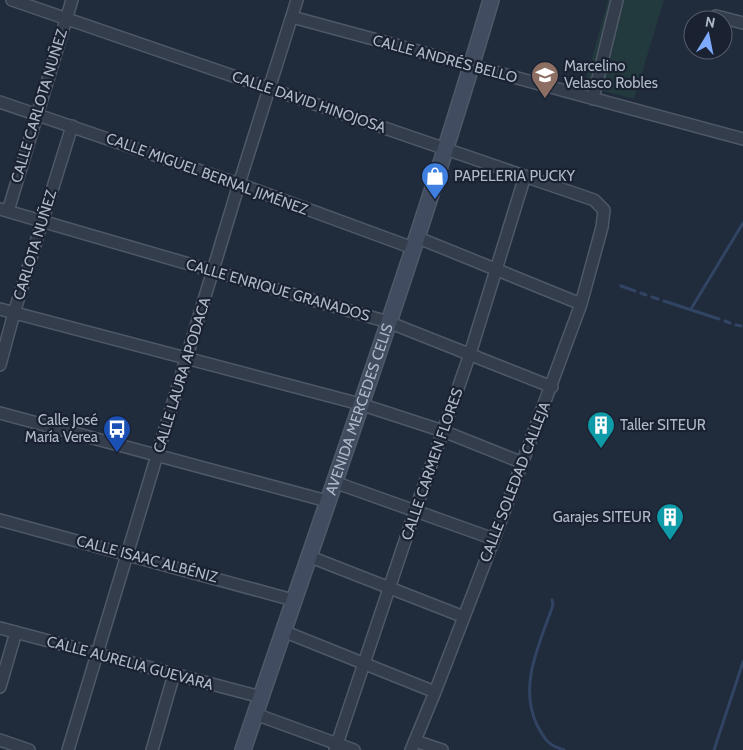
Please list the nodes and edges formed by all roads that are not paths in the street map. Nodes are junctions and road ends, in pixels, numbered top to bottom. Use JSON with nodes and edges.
{"nodes":[{"id":1,"x":12,"y":0,"type":"edge"},
{"id":2,"x":72,"y":0,"type":"edge"},
{"id":3,"x":297,"y":0,"type":"edge"},
{"id":4,"x":491,"y":0,"type":"edge"},
{"id":5,"x":617,"y":0,"type":"edge"},
{"id":6,"x":292,"y":17,"type":"junction"},
{"id":7,"x":66,"y":18,"type":"junction"},
{"id":8,"x":472,"y":66,"type":"junction"},
{"id":9,"x":269,"y":88,"type":"junction"},
{"id":10,"x":592,"y":99,"type":"junction"},
{"id":11,"x":0,"y":102,"type":"edge"},
{"id":12,"x":36,"y":114,"type":"junction"},
{"id":13,"x":72,"y":126,"type":"junction"},
{"id":14,"x":743,"y":139,"type":"edge"},
{"id":15,"x":445,"y":149,"type":"junction"},
{"id":16,"x":526,"y":176,"type":"junction"},
{"id":17,"x":239,"y":184,"type":"junction"},
{"id":18,"x":4,"y":210,"type":"edge"},
{"id":19,"x":604,"y":210,"type":"joint"},
{"id":20,"x":41,"y":222,"type":"junction"},
{"id":21,"x":414,"y":242,"type":"junction"},
{"id":22,"x":496,"y":270,"type":"junction"},
{"id":23,"x":213,"y":271,"type":"junction"},
{"id":24,"x":581,"y":304,"type":"junction"},
{"id":25,"x":0,"y":309,"type":"edge"},
{"id":26,"x":14,"y":313,"type":"junction"},
{"id":27,"x":388,"y":322,"type":"junction"},
{"id":28,"x":470,"y":354,"type":"junction"},
{"id":29,"x":186,"y":357,"type":"junction"},
{"id":30,"x":0,"y":365,"type":"edge"},
{"id":31,"x":552,"y":387,"type":"junction"},
{"id":32,"x":360,"y":404,"type":"junction"},
{"id":33,"x":0,"y":413,"type":"edge"},
{"id":34,"x":443,"y":431,"type":"junction"},
{"id":35,"x":158,"y":455,"type":"junction"},
{"id":36,"x":523,"y":463,"type":"junction"},
{"id":37,"x":334,"y":482,"type":"junction"},
{"id":38,"x":327,"y":501,"type":"junction"},
{"id":39,"x":415,"y":511,"type":"junction"},
{"id":40,"x":0,"y":520,"type":"edge"},
{"id":41,"x":494,"y":539,"type":"junction"},
{"id":42,"x":128,"y":554,"type":"junction"},
{"id":43,"x":308,"y":556,"type":"junction"},
{"id":44,"x":389,"y":588,"type":"junction"},
{"id":45,"x":293,"y":600,"type":"junction"},
{"id":46,"x":464,"y":617,"type":"junction"},
{"id":47,"x":0,"y":628,"type":"edge"},
{"id":48,"x":283,"y":631,"type":"junction"},
{"id":49,"x":16,"y":632,"type":"junction"},
{"id":50,"x":96,"y":654,"type":"junction"},
{"id":51,"x":364,"y":663,"type":"junction"},
{"id":52,"x":174,"y":674,"type":"junction"},
{"id":53,"x":0,"y":687,"type":"edge"},
{"id":54,"x":435,"y":692,"type":"junction"},
{"id":55,"x":261,"y":697,"type":"junction"},
{"id":56,"x":255,"y":714,"type":"junction"},
{"id":57,"x":0,"y":740,"type":"edge"},
{"id":58,"x":413,"y":745,"type":"edge"},
{"id":59,"x":336,"y":747,"type":"edge"},
{"id":60,"x":29,"y":750,"type":"edge"},
{"id":61,"x":68,"y":750,"type":"edge"},
{"id":62,"x":152,"y":750,"type":"edge"},
{"id":63,"x":243,"y":750,"type":"edge"},
{"id":64,"x":354,"y":750,"type":"edge"},
{"id":65,"x":442,"y":750,"type":"edge"}],
"edges":[{"from":1,"to":7,"type":"street","name":"CALLE DAVID HINOJOSA"},
{"from":2,"to":7,"type":"street","name":"CALLE CARLOTA NUÑEZ"},
{"from":3,"to":6,"type":"street","name":"CALLE LAURA APODACA"},
{"from":4,"to":8,"type":"main road","name":"AVENIDA MERCEDES CELIS"},
{"from":5,"to":10,"type":"street"},
{"from":6,"to":8,"type":"street","name":"CALLE ANDRÉS BELLO"},
{"from":6,"to":9,"type":"street","name":"CALLE LAURA APODACA"},
{"from":7,"to":9,"type":"street","name":"CALLE DAVID HINOJOSA"},
{"from":7,"to":12,"type":"street","name":"CALLE CARLOTA NUÑEZ"},
{"from":8,"to":10,"type":"street","name":"CALLE ANDRÉS BELLO"},
{"from":8,"to":15,"type":"main road","name":"AVENIDA MERCEDES CELIS"},
{"from":9,"to":15,"type":"street","name":"CALLE DAVID HINOJOSA"},
{"from":9,"to":17,"type":"street","name":"CALLE LAURA APODACA"},
{"from":10,"to":14,"type":"street","name":"CALLE ANDRÉS BELLO"},
{"from":11,"to":12,"type":"street","name":"CALLE MIGUEL BERNAL JIMÉNEZ"},
{"from":12,"to":13,"type":"street","name":"CALLE MIGUEL BERNAL JIMÉNEZ"},
{"from":12,"to":18,"type":"street","name":"CALLE CARLOTA NUÑEZ"},
{"from":13,"to":17,"type":"street","name":"CALLE MIGUEL BERNAL JIMÉNEZ"},
{"from":13,"to":20,"type":"street","name":"CARLOTA NUÑEZ"},
{"from":15,"to":16,"type":"street","name":"CALLE DAVID HINOJOSA"},
{"from":15,"to":21,"type":"main road","name":"AVENIDA MERCEDES CELIS"},
{"from":16,"to":19,"type":"street","name":"CALLE DAVID HINOJOSA"},
{"from":16,"to":22,"type":"street","name":"CALLE CARMEN FLORES"},
{"from":17,"to":21,"type":"street","name":"CALLE MIGUEL BERNAL JIMÉNEZ"},
{"from":17,"to":23,"type":"street","name":"CALLE LAURA APODACA"},
{"from":18,"to":20,"type":"street","name":"CALLE ENRIQUE GRANADOS"},
{"from":19,"to":24,"type":"street","name":"CALLE SOLEDAD CALLEJA"},
{"from":20,"to":23,"type":"street","name":"CALLE ENRIQUE GRANADOS"},
{"from":20,"to":26,"type":"street","name":"CARLOTA NUÑEZ"},
{"from":21,"to":22,"type":"street","name":"CALLE MIGUEL BERNAL JIMÉNEZ"},
{"from":21,"to":27,"type":"main road","name":"AVENIDA MERCEDES CELIS"},
{"from":22,"to":24,"type":"street","name":"CALLE MIGUEL BERNAL JIMÉNEZ"},
{"from":22,"to":28,"type":"street","name":"CALLE CARMEN FLORES"},
{"from":23,"to":27,"type":"street","name":"CALLE ENRIQUE GRANADOS"},
{"from":23,"to":29,"type":"street","name":"CALLE LAURA APODACA"},
{"from":24,"to":31,"type":"street","name":"CALLE SOLEDAD CALLEJA"},
{"from":25,"to":26,"type":"street"},
{"from":26,"to":29,"type":"street"},
{"from":26,"to":30,"type":"street","name":"CARLOTA NUÑEZ"},
{"from":27,"to":28,"type":"street","name":"CALLE ENRIQUE GRANADOS"},
{"from":27,"to":32,"type":"main road","name":"AVENIDA MERCEDES CELIS"},
{"from":28,"to":31,"type":"street","name":"CALLE ENRIQUE GRANADOS"},
{"from":28,"to":34,"type":"street","name":"CALLE CARMEN FLORES"},
{"from":29,"to":32,"type":"street"},
{"from":29,"to":35,"type":"street","name":"CALLE LAURA APODACA"},
{"from":31,"to":36,"type":"street","name":"CALLE SOLEDAD CALLEJA"},
{"from":32,"to":34,"type":"street"},
{"from":32,"to":37,"type":"main road","name":"AVENIDA MERCEDES CELIS"},
{"from":33,"to":35,"type":"street"},
{"from":34,"to":36,"type":"street"},
{"from":34,"to":39,"type":"street","name":"CALLE CARMEN FLORES"},
{"from":35,"to":38,"type":"street"},
{"from":35,"to":42,"type":"street","name":"CALLE LAURA APODACA"},
{"from":36,"to":41,"type":"street","name":"CALLE SOLEDAD CALLEJA"},
{"from":37,"to":38,"type":"main road","name":"AVENIDA MERCEDES CELIS"},
{"from":37,"to":39,"type":"street"},
{"from":38,"to":43,"type":"main road","name":"AVENIDA MERCEDES CELIS"},
{"from":39,"to":41,"type":"street"},
{"from":39,"to":44,"type":"street","name":"CALLE CARMEN FLORES"},
{"from":40,"to":42,"type":"street","name":"CALLE ISAAC ALBÉNIZ"},
{"from":41,"to":46,"type":"street","name":"CALLE SOLEDAD CALLEJA"},
{"from":42,"to":45,"type":"street","name":"CALLE ISAAC ALBÉNIZ"},
{"from":42,"to":50,"type":"street","name":"CALLE LAURA APODACA"},
{"from":43,"to":44,"type":"street"},
{"from":43,"to":45,"type":"main road","name":"AVENIDA MERCEDES CELIS"},
{"from":44,"to":46,"type":"street"},
{"from":44,"to":51,"type":"street","name":"CALLE CARMEN FLORES"},
{"from":45,"to":48,"type":"main road","name":"AVENIDA MERCEDES CELIS"},
{"from":46,"to":54,"type":"street","name":"CALLE SOLEDAD CALLEJA"},
{"from":47,"to":49,"type":"street","name":"CALLE AURELIA GUEVARA"},
{"from":48,"to":51,"type":"street"},
{"from":48,"to":55,"type":"main road","name":"AVENIDA MERCEDES CELIS"},
{"from":49,"to":50,"type":"street","name":"CALLE AURELIA GUEVARA"},
{"from":49,"to":53,"type":"street"},
{"from":50,"to":52,"type":"street","name":"CALLE AURELIA GUEVARA"},
{"from":50,"to":61,"type":"street","name":"CALLE LAURA APODACA"},
{"from":51,"to":54,"type":"street"},
{"from":51,"to":59,"type":"street","name":"CALLE CARMEN FLORES"},
{"from":52,"to":55,"type":"street","name":"CALLE AURELIA GUEVARA"},
{"from":52,"to":62,"type":"street"},
{"from":54,"to":58,"type":"street","name":"CALLE SOLEDAD CALLEJA"},
{"from":55,"to":56,"type":"main road","name":"AVENIDA MERCEDES CELIS"},
{"from":56,"to":59,"type":"street"},
{"from":56,"to":63,"type":"main road","name":"AVENIDA MERCEDES CELIS"},
{"from":57,"to":60,"type":"street"},
{"from":58,"to":65,"type":"street"},
{"from":59,"to":64,"type":"street"}]}
